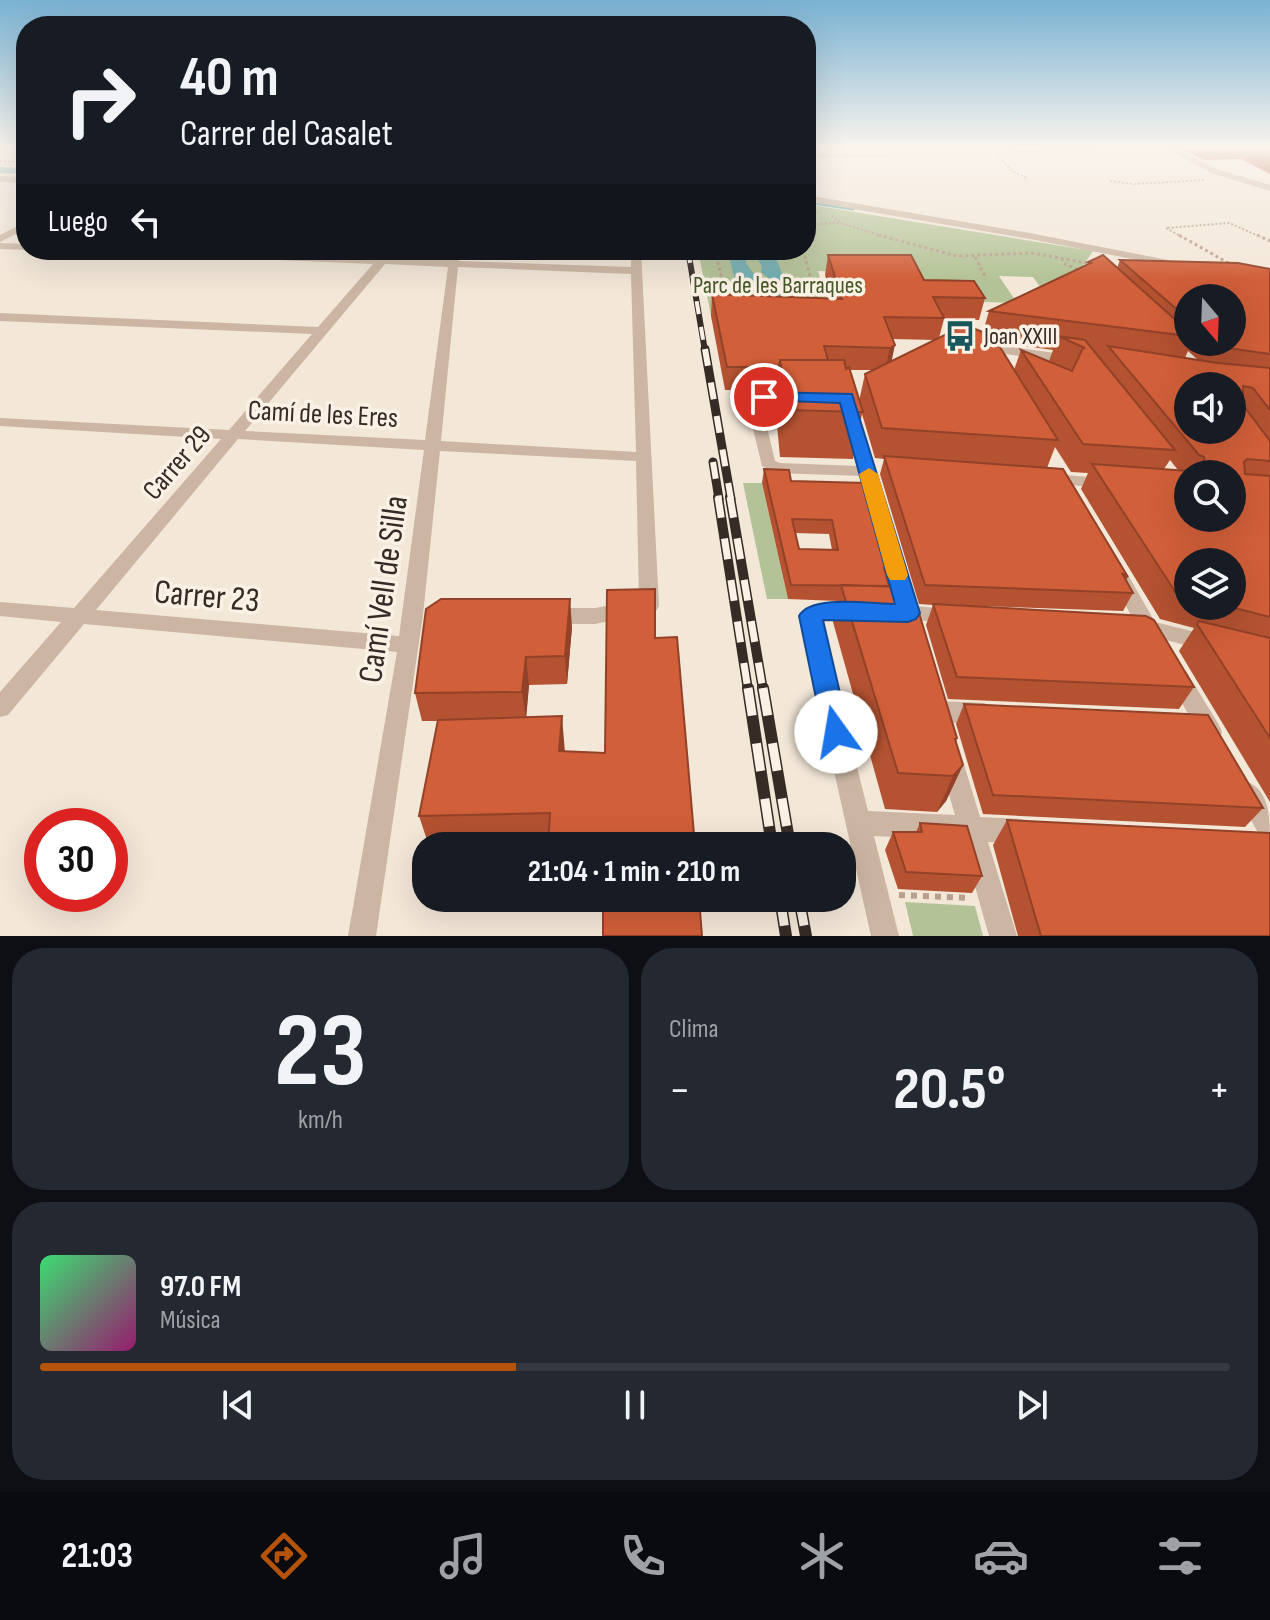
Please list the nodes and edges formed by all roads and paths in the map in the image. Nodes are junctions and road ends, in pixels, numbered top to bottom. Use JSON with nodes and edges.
{"nodes":[{"id":1,"x":816,"y":200,"type":"edge"},
{"id":2,"x":816,"y":212,"type":"edge"},
{"id":3,"x":841,"y":223,"type":"junction"},
{"id":4,"x":816,"y":225,"type":"edge"},
{"id":5,"x":1269,"y":240,"type":"edge"},
{"id":6,"x":1078,"y":254,"type":"dead end"},
{"id":7,"x":975,"y":257,"type":"junction"},
{"id":8,"x":1063,"y":258,"type":"junction"},
{"id":9,"x":383,"y":260,"type":"edge"},
{"id":10,"x":454,"y":260,"type":"edge"},
{"id":11,"x":482,"y":260,"type":"edge"},
{"id":12,"x":636,"y":260,"type":"edge"},
{"id":13,"x":717,"y":260,"type":"edge"},
{"id":14,"x":806,"y":260,"type":"edge"},
{"id":15,"x":1087,"y":263,"type":"edge"},
{"id":16,"x":1229,"y":264,"type":"edge"},
{"id":17,"x":637,"y":271,"type":"junction"},
{"id":18,"x":1082,"y":271,"type":"edge"},
{"id":19,"x":1158,"y":274,"type":"edge"},
{"id":20,"x":985,"y":276,"type":"dead end"},
{"id":21,"x":737,"y":302,"type":"edge"},
{"id":22,"x":820,"y":312,"type":"edge"},
{"id":23,"x":0,"y":317,"type":"edge"},
{"id":24,"x":322,"y":331,"type":"junction"},
{"id":25,"x":965,"y":339,"type":"edge"},
{"id":26,"x":985,"y":348,"type":"junction"},
{"id":27,"x":1083,"y":363,"type":"edge"},
{"id":28,"x":997,"y":365,"type":"edge"},
{"id":29,"x":818,"y":398,"type":"edge"},
{"id":30,"x":847,"y":398,"type":"edge"},
{"id":31,"x":0,"y":422,"type":"edge"},
{"id":32,"x":234,"y":435,"type":"junction"},
{"id":33,"x":432,"y":445,"type":"junction"},
{"id":34,"x":644,"y":457,"type":"junction"},
{"id":35,"x":892,"y":467,"type":"edge"},
{"id":36,"x":867,"y":468,"type":"junction"},
{"id":37,"x":1058,"y":473,"type":"junction"},
{"id":38,"x":1032,"y":477,"type":"edge"},
{"id":39,"x":1120,"y":484,"type":"edge"},
{"id":40,"x":1074,"y":500,"type":"edge"},
{"id":41,"x":1111,"y":564,"type":"edge"},
{"id":42,"x":0,"y":609,"type":"edge"},
{"id":43,"x":908,"y":613,"type":"junction"},
{"id":44,"x":535,"y":615,"type":"edge"},
{"id":45,"x":78,"y":616,"type":"junction"},
{"id":46,"x":968,"y":616,"type":"edge"},
{"id":47,"x":1137,"y":625,"type":"junction"},
{"id":48,"x":917,"y":643,"type":"edge"},
{"id":49,"x":408,"y":645,"type":"junction"},
{"id":50,"x":1227,"y":648,"type":"edge"},
{"id":51,"x":930,"y":686,"type":"edge"},
{"id":52,"x":0,"y":708,"type":"edge"},
{"id":53,"x":938,"y":711,"type":"junction"},
{"id":54,"x":1011,"y":714,"type":"edge"},
{"id":55,"x":1221,"y":748,"type":"edge"},
{"id":56,"x":1237,"y":775,"type":"edge"},
{"id":57,"x":858,"y":823,"type":"junction"},
{"id":58,"x":970,"y":828,"type":"junction"},
{"id":59,"x":1048,"y":832,"type":"edge"},
{"id":60,"x":1264,"y":839,"type":"edge"},
{"id":61,"x":888,"y":894,"type":"dead end"},
{"id":62,"x":976,"y":898,"type":"dead end"},
{"id":63,"x":362,"y":936,"type":"edge"},
{"id":64,"x":885,"y":936,"type":"edge"},
{"id":65,"x":1003,"y":936,"type":"edge"}],
"edges":[{"from":1,"to":19,"type":"street"},
{"from":2,"to":3,"type":"path"},
{"from":3,"to":4,"type":"path"},
{"from":3,"to":7,"type":"path"},
{"from":5,"to":16,"type":"path"},
{"from":6,"to":8,"type":"path"},
{"from":7,"to":8,"type":"path"},
{"from":7,"to":20,"type":"path"},
{"from":8,"to":15,"type":"path"},
{"from":8,"to":18,"type":"path"},
{"from":9,"to":24,"type":"street","name":"Carrer 29"},
{"from":10,"to":33,"type":"street","name":"Camí Vell de Silla"},
{"from":11,"to":17,"type":"street"},
{"from":12,"to":17,"type":"street"},
{"from":13,"to":21,"type":"path"},
{"from":14,"to":22,"type":"path"},
{"from":17,"to":34,"type":"street"},
{"from":23,"to":24,"type":"street"},
{"from":24,"to":32,"type":"street","name":"Carrer 29"},
{"from":25,"to":26,"type":"street"},
{"from":26,"to":27,"type":"street"},
{"from":26,"to":28,"type":"street"},
{"from":29,"to":36,"type":"street"},
{"from":30,"to":36,"type":"street"},
{"from":31,"to":32,"type":"street","name":"Camí de les Eres"},
{"from":32,"to":33,"type":"street","name":"Camí de les Eres"},
{"from":32,"to":45,"type":"street","name":"Carrer 29"},
{"from":33,"to":34,"type":"street","name":"Camí de les Eres"},
{"from":33,"to":49,"type":"street","name":"Camí Vell de Silla"},
{"from":34,"to":44,"type":"street"},
{"from":35,"to":36,"type":"street"},
{"from":36,"to":43,"type":"street"},
{"from":37,"to":38,"type":"street"},
{"from":37,"to":39,"type":"street"},
{"from":37,"to":40,"type":"street"},
{"from":41,"to":47,"type":"street"},
{"from":42,"to":45,"type":"street","name":"Carrer 23"},
{"from":43,"to":46,"type":"street"},
{"from":43,"to":48,"type":"street"},
{"from":43,"to":57,"type":"street"},
{"from":45,"to":49,"type":"street","name":"Carrer 23"},
{"from":45,"to":52,"type":"street","name":"Carrer 29"},
{"from":47,"to":50,"type":"street"},
{"from":47,"to":55,"type":"street"},
{"from":49,"to":63,"type":"street","name":"Camí Vell de Silla"},
{"from":51,"to":53,"type":"street"},
{"from":53,"to":54,"type":"street"},
{"from":53,"to":58,"type":"street"},
{"from":56,"to":60,"type":"street"},
{"from":57,"to":58,"type":"street"},
{"from":57,"to":64,"type":"street"},
{"from":58,"to":59,"type":"street"},
{"from":58,"to":65,"type":"street"},
{"from":61,"to":62,"type":"path"}]}
